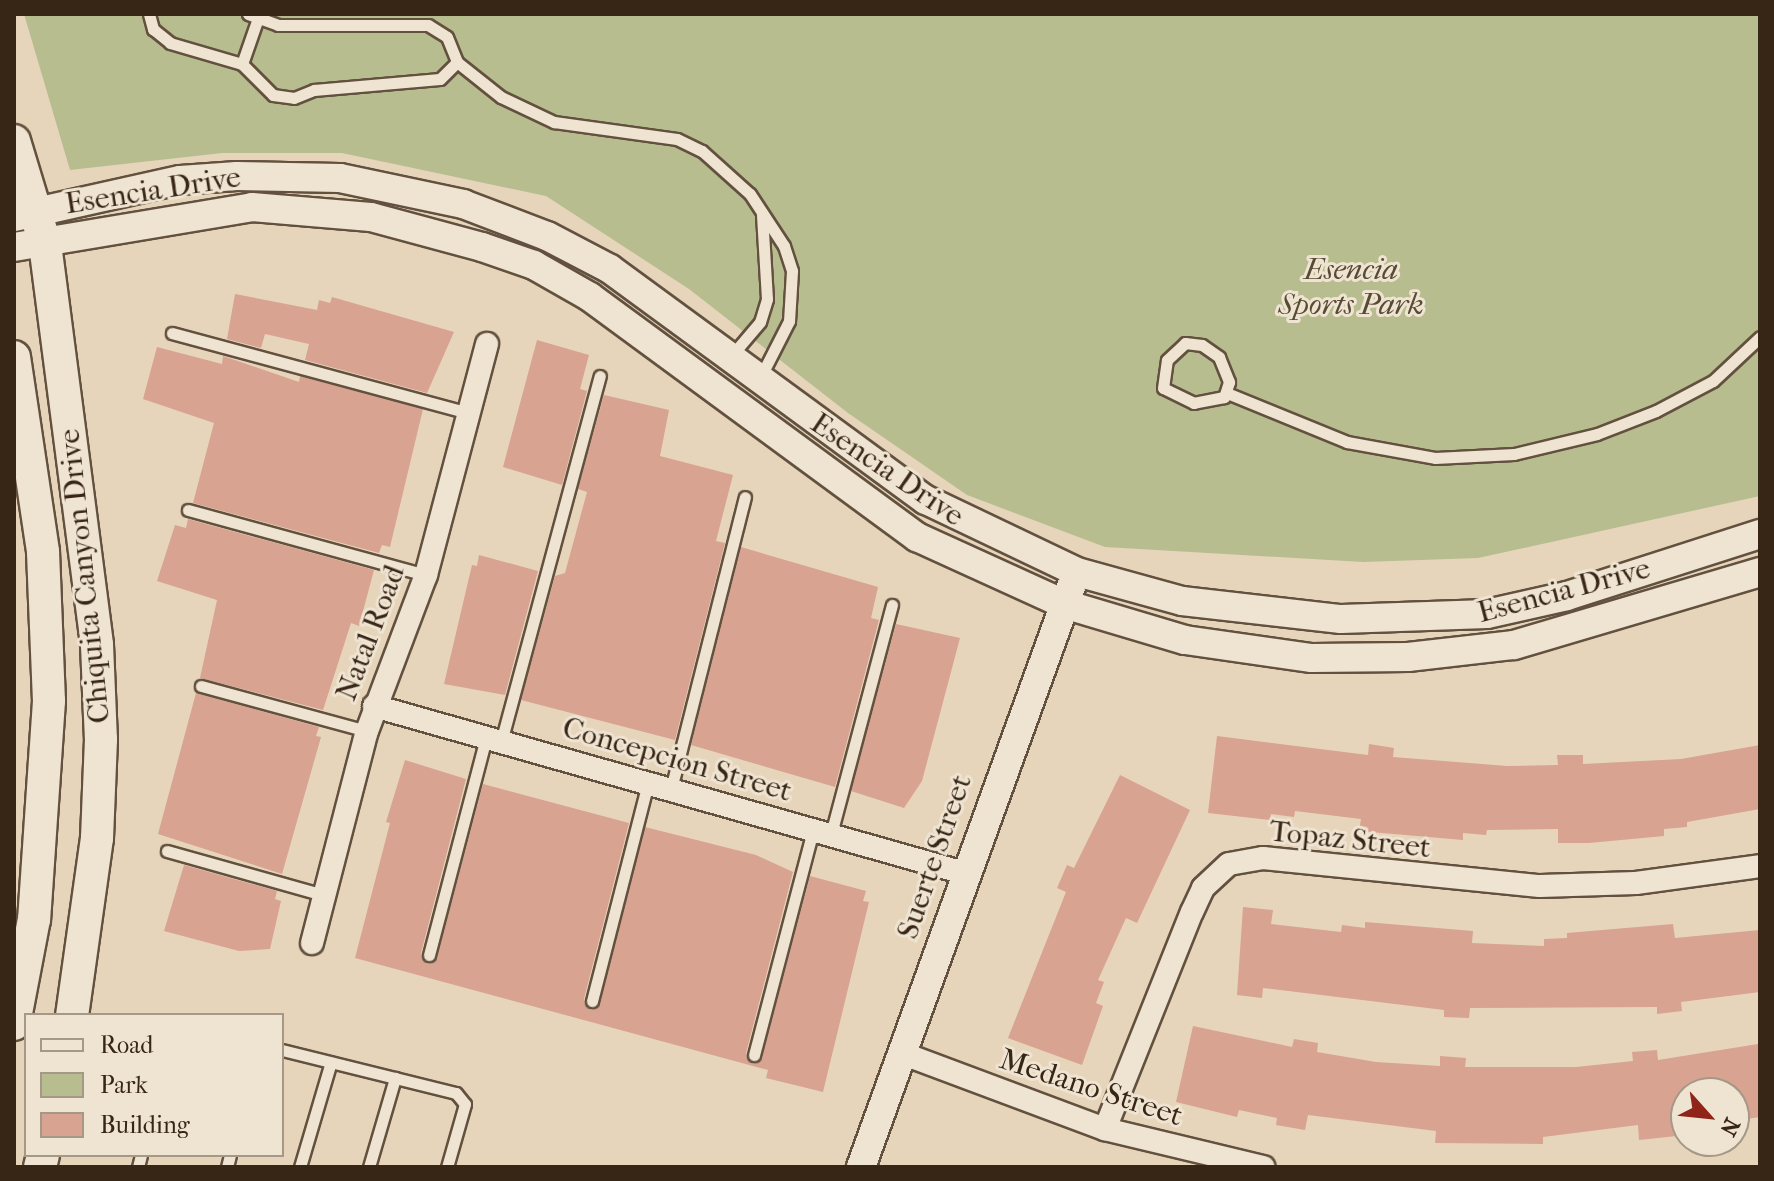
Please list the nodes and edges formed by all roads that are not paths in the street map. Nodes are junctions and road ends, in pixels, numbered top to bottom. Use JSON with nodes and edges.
{"nodes":[{"id":1,"x":149,"y":14,"type":"edge"},
{"id":2,"x":253,"y":17,"type":"edge"},
{"id":3,"x":457,"y":62,"type":"junction"},
{"id":4,"x":242,"y":64,"type":"junction"},
{"id":5,"x":14,"y":141,"type":"edge"},
{"id":6,"x":762,"y":210,"type":"junction"},
{"id":7,"x":26,"y":214,"type":"edge"},
{"id":8,"x":29,"y":246,"type":"edge"},
{"id":9,"x":172,"y":333,"type":"dead end"},
{"id":10,"x":1760,"y":337,"type":"edge"},
{"id":11,"x":487,"y":344,"type":"dead end"},
{"id":12,"x":732,"y":355,"type":"junction"},
{"id":13,"x":14,"y":357,"type":"edge"},
{"id":14,"x":600,"y":376,"type":"dead end"},
{"id":15,"x":759,"y":378,"type":"junction"},
{"id":16,"x":1227,"y":393,"type":"junction"},
{"id":17,"x":469,"y":413,"type":"junction"},
{"id":18,"x":745,"y":497,"type":"dead end"},
{"id":19,"x":188,"y":510,"type":"dead end"},
{"id":20,"x":1760,"y":534,"type":"edge"},
{"id":21,"x":1077,"y":572,"type":"junction"},
{"id":22,"x":1760,"y":572,"type":"edge"},
{"id":23,"x":426,"y":575,"type":"junction"},
{"id":24,"x":1064,"y":604,"type":"junction"},
{"id":25,"x":892,"y":605,"type":"dead end"},
{"id":26,"x":201,"y":686,"type":"dead end"},
{"id":27,"x":374,"y":706,"type":"junction"},
{"id":28,"x":367,"y":731,"type":"junction"},
{"id":29,"x":494,"y":740,"type":"junction"},
{"id":30,"x":648,"y":783,"type":"junction"},
{"id":31,"x":671,"y":789,"type":"junction"},
{"id":32,"x":822,"y":832,"type":"junction"},
{"id":33,"x":167,"y":851,"type":"dead end"},
{"id":34,"x":1760,"y":866,"type":"edge"},
{"id":35,"x":964,"y":873,"type":"junction"},
{"id":36,"x":324,"y":895,"type":"junction"},
{"id":37,"x":312,"y":943,"type":"dead end"},
{"id":38,"x":429,"y":955,"type":"dead end"},
{"id":39,"x":592,"y":1001,"type":"dead end"},
{"id":40,"x":79,"y":1013,"type":"edge"},
{"id":41,"x":14,"y":1024,"type":"edge"},
{"id":42,"x":284,"y":1050,"type":"edge"},
{"id":43,"x":904,"y":1054,"type":"junction"},
{"id":44,"x":754,"y":1055,"type":"dead end"},
{"id":45,"x":331,"y":1062,"type":"junction"},
{"id":46,"x":395,"y":1078,"type":"junction"},
{"id":47,"x":1105,"y":1129,"type":"junction"},
{"id":48,"x":300,"y":1167,"type":"edge"},
{"id":49,"x":369,"y":1167,"type":"edge"},
{"id":50,"x":447,"y":1167,"type":"edge"},
{"id":51,"x":861,"y":1167,"type":"edge"},
{"id":52,"x":1263,"y":1167,"type":"edge"}],
"edges":[{"from":1,"to":4,"type":"lane"},
{"from":2,"to":3,"type":"lane"},
{"from":2,"to":4,"type":"lane"},
{"from":3,"to":4,"type":"lane"},
{"from":3,"to":6,"type":"lane"},
{"from":5,"to":7,"type":"main road","name":"Chiquita Canyon Drive"},
{"from":6,"to":12,"type":"lane"},
{"from":6,"to":15,"type":"lane"},
{"from":7,"to":8,"type":"main road","name":"Chiquita Canyon Drive"},
{"from":7,"to":12,"type":"street","name":"Esencia Drive"},
{"from":8,"to":24,"type":"street","name":"Esencia Drive"},
{"from":8,"to":40,"type":"main road","name":"Chiquita Canyon Drive"},
{"from":9,"to":17,"type":"lane"},
{"from":10,"to":16,"type":"lane"},
{"from":11,"to":17,"type":"street","name":"Natal Road"},
{"from":12,"to":15,"type":"street","name":"Esencia Drive"},
{"from":13,"to":41,"type":"main road","name":"Chiquita Canyon Drive"},
{"from":14,"to":29,"type":"lane"},
{"from":15,"to":21,"type":"street","name":"Esencia Drive"},
{"from":16,"to":16,"type":"lane"},
{"from":17,"to":23,"type":"street","name":"Natal Road"},
{"from":18,"to":31,"type":"lane"},
{"from":19,"to":23,"type":"lane"},
{"from":20,"to":21,"type":"street","name":"Esencia Drive"},
{"from":21,"to":24,"type":"street","name":"Suerte Street"},
{"from":22,"to":24,"type":"street","name":"Esencia Drive"},
{"from":23,"to":27,"type":"street","name":"Natal Road"},
{"from":24,"to":35,"type":"street","name":"Suerte Street"},
{"from":25,"to":32,"type":"lane"},
{"from":26,"to":28,"type":"lane"},
{"from":27,"to":28,"type":"street","name":"Natal Road"},
{"from":27,"to":29,"type":"street","name":"Concepcion Street"},
{"from":28,"to":36,"type":"street","name":"Natal Road"},
{"from":29,"to":30,"type":"street","name":"Concepcion Street"},
{"from":29,"to":38,"type":"lane"},
{"from":30,"to":31,"type":"street","name":"Concepcion Street"},
{"from":30,"to":39,"type":"lane"},
{"from":31,"to":32,"type":"street","name":"Concepcion Street"},
{"from":32,"to":35,"type":"street","name":"Concepcion Street"},
{"from":32,"to":44,"type":"lane"},
{"from":33,"to":36,"type":"lane"},
{"from":34,"to":47,"type":"street","name":"Topaz Street"},
{"from":35,"to":43,"type":"street","name":"Suerte Street"},
{"from":36,"to":37,"type":"street","name":"Natal Road"},
{"from":42,"to":45,"type":"lane"},
{"from":43,"to":47,"type":"street","name":"Medano Street"},
{"from":43,"to":51,"type":"street","name":"Suerte Street"},
{"from":45,"to":46,"type":"lane"},
{"from":45,"to":48,"type":"lane"},
{"from":46,"to":49,"type":"lane"},
{"from":46,"to":50,"type":"lane"},
{"from":47,"to":52,"type":"street","name":"Medano Street"}]}
